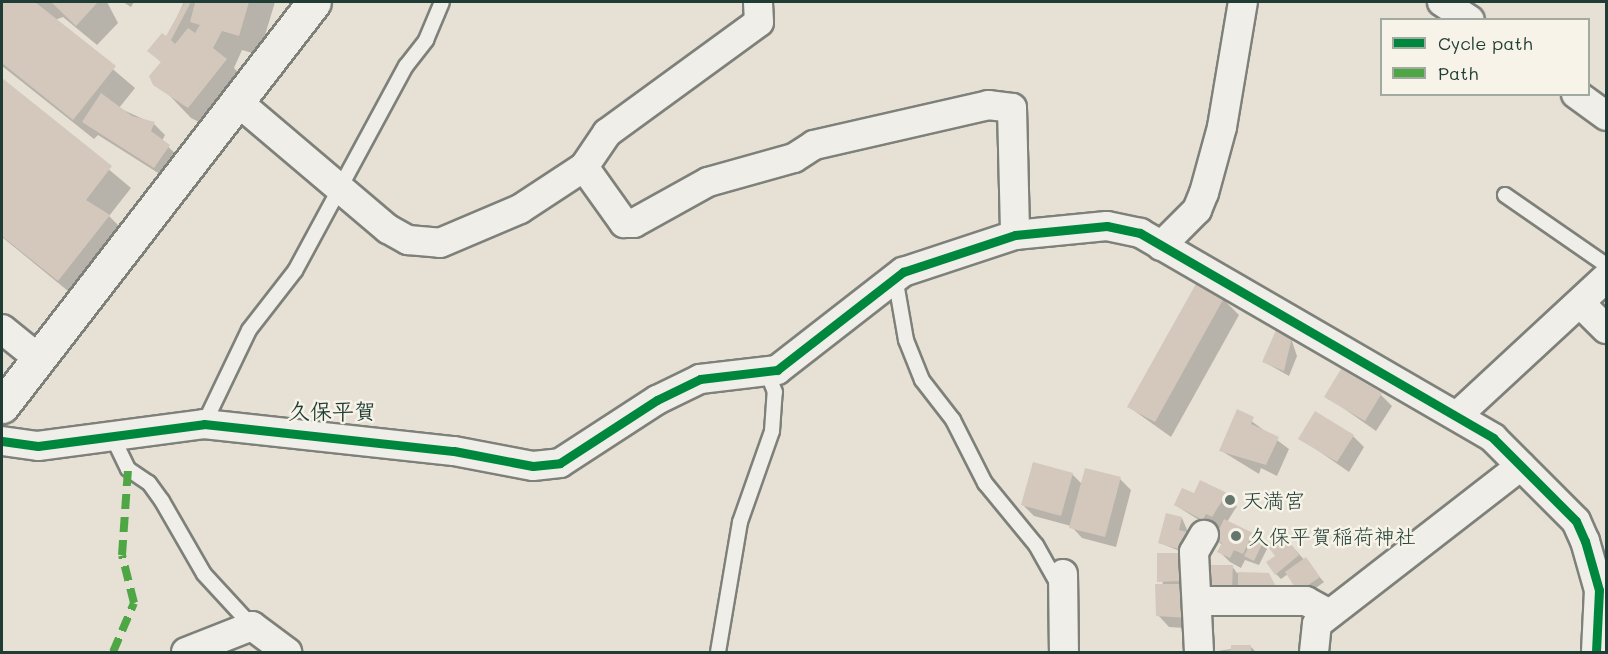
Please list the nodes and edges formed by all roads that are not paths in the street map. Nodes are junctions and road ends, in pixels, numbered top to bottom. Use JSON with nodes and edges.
{"nodes":[{"id":1,"x":314,"y":2,"type":"edge"},
{"id":2,"x":442,"y":2,"type":"edge"},
{"id":3,"x":758,"y":2,"type":"edge"},
{"id":4,"x":1243,"y":2,"type":"edge"},
{"id":5,"x":1579,"y":96,"type":"edge"},
{"id":6,"x":238,"y":102,"type":"junction"},
{"id":7,"x":1606,"y":116,"type":"edge"},
{"id":8,"x":584,"y":167,"type":"junction"},
{"id":9,"x":343,"y":189,"type":"junction"},
{"id":10,"x":1505,"y":195,"type":"dead end"},
{"id":11,"x":1015,"y":235,"type":"junction"},
{"id":12,"x":1161,"y":246,"type":"junction"},
{"id":13,"x":1606,"y":265,"type":"edge"},
{"id":14,"x":895,"y":277,"type":"junction"},
{"id":15,"x":1606,"y":278,"type":"edge"},
{"id":16,"x":1580,"y":303,"type":"junction"},
{"id":17,"x":2,"y":329,"type":"edge"},
{"id":18,"x":1606,"y":329,"type":"edge"},
{"id":19,"x":38,"y":358,"type":"junction"},
{"id":20,"x":766,"y":370,"type":"junction"},
{"id":21,"x":2,"y":406,"type":"edge"},
{"id":22,"x":1459,"y":414,"type":"junction"},
{"id":23,"x":204,"y":424,"type":"junction"},
{"id":24,"x":113,"y":438,"type":"junction"},
{"id":25,"x":2,"y":441,"type":"edge"},
{"id":26,"x":1521,"y":466,"type":"junction"},
{"id":27,"x":1204,"y":535,"type":"dead end"},
{"id":28,"x":1063,"y":582,"type":"joint"},
{"id":29,"x":1197,"y":601,"type":"junction"},
{"id":30,"x":1329,"y":614,"type":"junction"},
{"id":31,"x":252,"y":626,"type":"junction"},
{"id":32,"x":186,"y":652,"type":"edge"},
{"id":33,"x":287,"y":652,"type":"edge"},
{"id":34,"x":718,"y":652,"type":"edge"},
{"id":35,"x":1064,"y":652,"type":"edge"},
{"id":36,"x":1199,"y":652,"type":"edge"},
{"id":37,"x":1314,"y":652,"type":"edge"},
{"id":38,"x":1596,"y":652,"type":"edge"}],
"edges":[{"from":1,"to":6,"type":"street"},
{"from":2,"to":9,"type":"lane"},
{"from":3,"to":8,"type":"street"},
{"from":4,"to":12,"type":"street"},
{"from":5,"to":7,"type":"street"},
{"from":6,"to":9,"type":"street"},
{"from":6,"to":19,"type":"street"},
{"from":8,"to":9,"type":"street"},
{"from":8,"to":11,"type":"street"},
{"from":9,"to":23,"type":"lane"},
{"from":10,"to":13,"type":"lane"},
{"from":11,"to":12,"type":"street"},
{"from":11,"to":14,"type":"street"},
{"from":12,"to":22,"type":"street"},
{"from":14,"to":20,"type":"street"},
{"from":14,"to":28,"type":"lane"},
{"from":15,"to":16,"type":"street"},
{"from":16,"to":18,"type":"street"},
{"from":16,"to":22,"type":"street"},
{"from":17,"to":19,"type":"street"},
{"from":19,"to":21,"type":"street"},
{"from":20,"to":23,"type":"street"},
{"from":20,"to":34,"type":"lane"},
{"from":22,"to":26,"type":"street"},
{"from":23,"to":24,"type":"street"},
{"from":24,"to":25,"type":"street"},
{"from":24,"to":31,"type":"lane"},
{"from":26,"to":30,"type":"street"},
{"from":26,"to":38,"type":"street"},
{"from":27,"to":29,"type":"street"},
{"from":28,"to":35,"type":"street"},
{"from":29,"to":30,"type":"street"},
{"from":29,"to":36,"type":"street"},
{"from":30,"to":37,"type":"street"},
{"from":31,"to":32,"type":"street"},
{"from":31,"to":33,"type":"street"}]}
